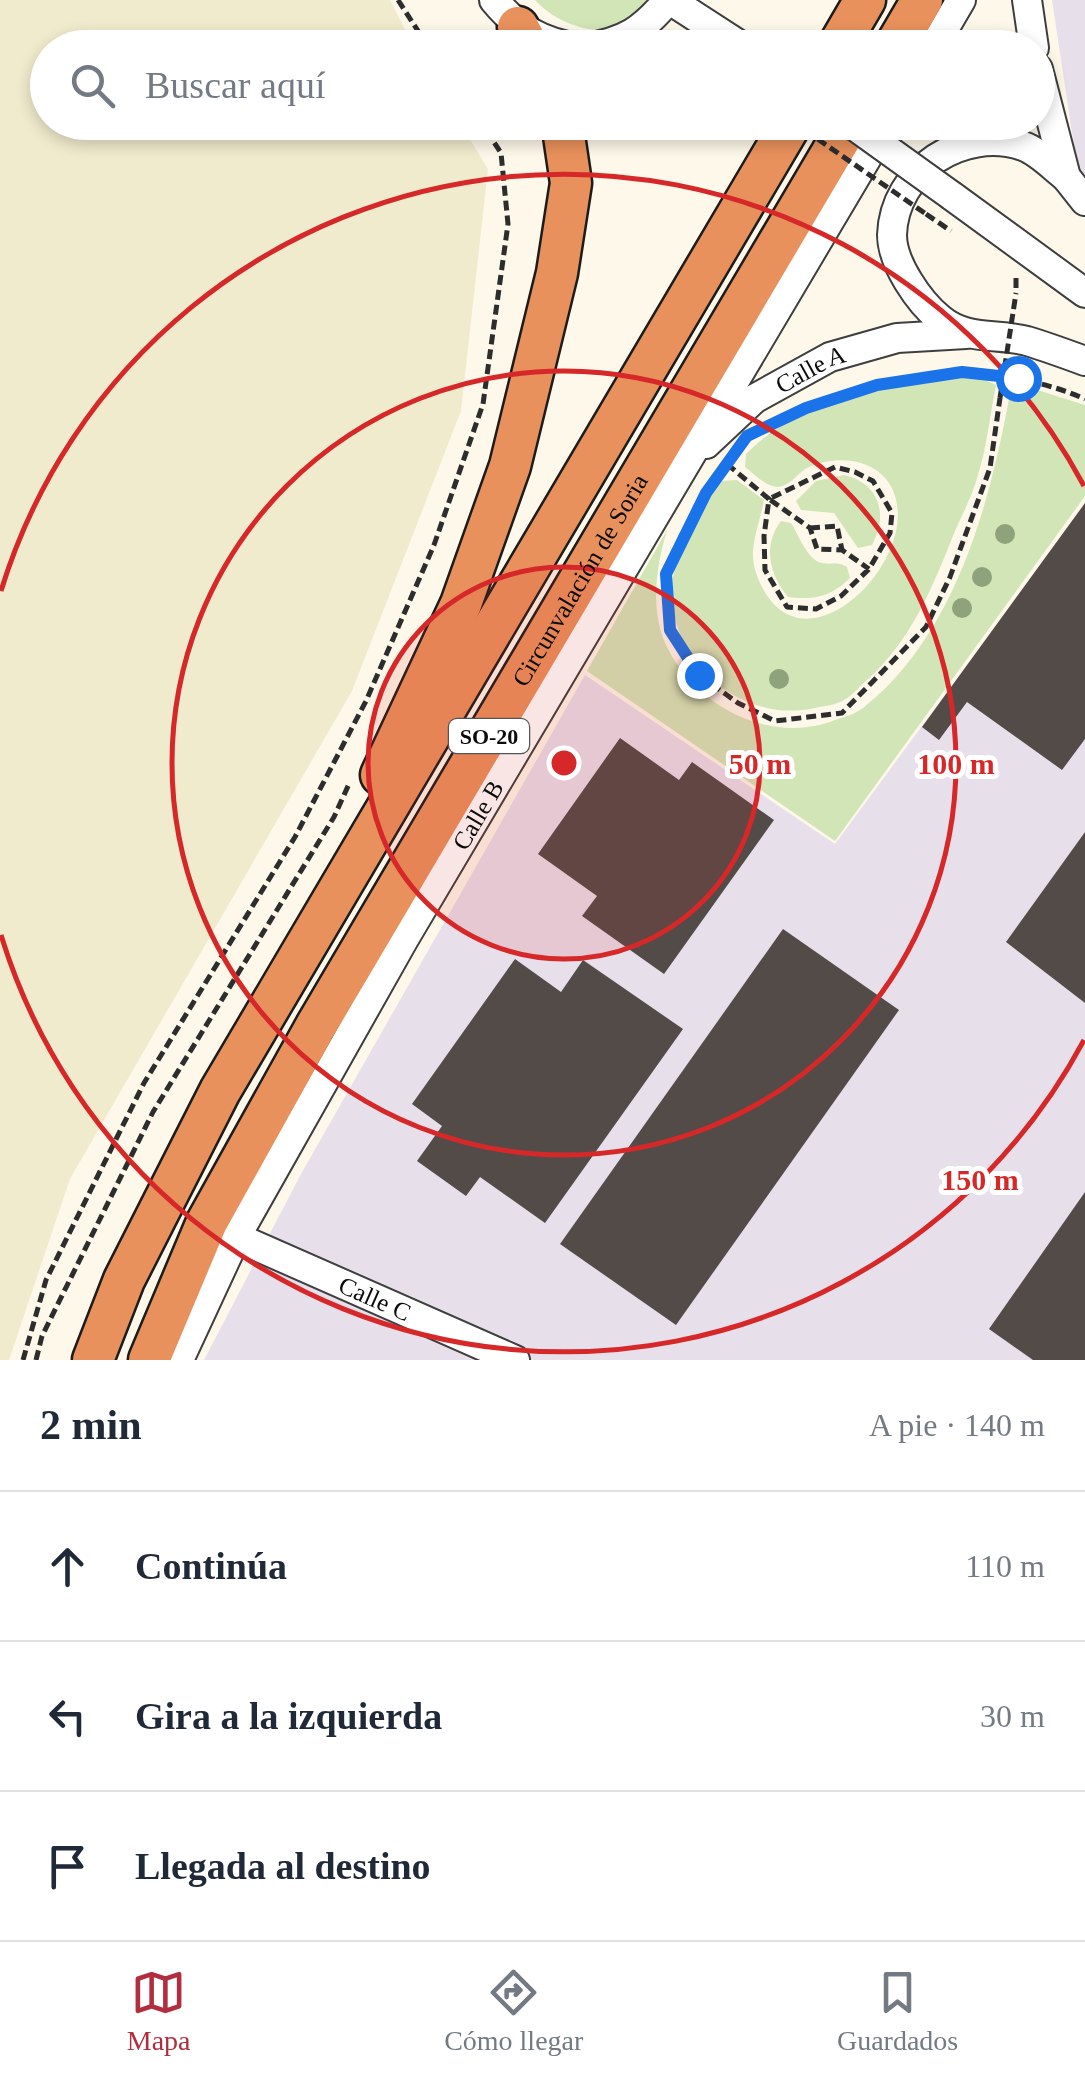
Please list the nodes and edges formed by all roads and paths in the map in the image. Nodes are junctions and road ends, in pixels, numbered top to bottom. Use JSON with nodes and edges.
{"nodes":[{"id":1,"x":398,"y":0,"type":"edge"},
{"id":2,"x":669,"y":0,"type":"edge"},
{"id":3,"x":866,"y":0,"type":"edge"},
{"id":4,"x":922,"y":0,"type":"edge"},
{"id":5,"x":962,"y":0,"type":"edge"},
{"id":6,"x":1027,"y":0,"type":"edge"},
{"id":7,"x":417,"y":30,"type":"edge"},
{"id":8,"x":637,"y":30,"type":"edge"},
{"id":9,"x":718,"y":30,"type":"edge"},
{"id":10,"x":848,"y":30,"type":"edge"},
{"id":11,"x":904,"y":30,"type":"edge"},
{"id":12,"x":944,"y":30,"type":"edge"},
{"id":13,"x":1031,"y":30,"type":"edge"},
{"id":14,"x":1055,"y":134,"type":"edge"},
{"id":15,"x":492,"y":140,"type":"edge"},
{"id":16,"x":564,"y":140,"type":"edge"},
{"id":17,"x":782,"y":140,"type":"edge"},
{"id":18,"x":819,"y":140,"type":"edge"},
{"id":19,"x":839,"y":140,"type":"edge"},
{"id":20,"x":875,"y":140,"type":"edge"},
{"id":21,"x":877,"y":140,"type":"edge"},
{"id":22,"x":1066,"y":176,"type":"junction"},
{"id":23,"x":1085,"y":201,"type":"edge"},
{"id":24,"x":926,"y":214,"type":"dead end"},
{"id":25,"x":1016,"y":278,"type":"dead end"},
{"id":26,"x":1085,"y":293,"type":"edge"},
{"id":27,"x":966,"y":334,"type":"junction"},
{"id":28,"x":1085,"y":361,"type":"edge"},
{"id":29,"x":1085,"y":399,"type":"edge"},
{"id":30,"x":762,"y":429,"type":"dead end"},
{"id":31,"x":737,"y":450,"type":"dead end"},
{"id":32,"x":727,"y":464,"type":"junction"},
{"id":33,"x":682,"y":466,"type":"junction"},
{"id":34,"x":769,"y":499,"type":"junction"},
{"id":35,"x":810,"y":528,"type":"junction"},
{"id":36,"x":842,"y":550,"type":"junction"},
{"id":37,"x":869,"y":569,"type":"junction"},
{"id":38,"x":349,"y":782,"type":"dead end"},
{"id":39,"x":284,"y":980,"type":"junction"},
{"id":40,"x":236,"y":1236,"type":"junction"},
{"id":41,"x":23,"y":1360,"type":"edge"},
{"id":42,"x":36,"y":1360,"type":"edge"},
{"id":43,"x":94,"y":1360,"type":"edge"},
{"id":44,"x":150,"y":1360,"type":"edge"},
{"id":45,"x":179,"y":1360,"type":"edge"},
{"id":46,"x":515,"y":1360,"type":"edge"}],
"edges":[{"from":1,"to":7,"type":"path"},
{"from":2,"to":8,"type":"street"},
{"from":2,"to":9,"type":"street"},
{"from":3,"to":10,"type":"highway"},
{"from":4,"to":11,"type":"highway"},
{"from":5,"to":12,"type":"street"},
{"from":6,"to":13,"type":"street"},
{"from":14,"to":22,"type":"street"},
{"from":15,"to":41,"type":"path"},
{"from":16,"to":39,"type":"highway"},
{"from":17,"to":39,"type":"highway","name":"Circunvalación de Soria","number":"SO-20"},
{"from":18,"to":24,"type":"path","bridge":true},
{"from":19,"to":44,"type":"highway","name":"Circunvalación de Soria","number":"SO-20"},
{"from":20,"to":26,"type":"street","bridge":true},
{"from":21,"to":33,"type":"street","name":"Calle B"},
{"from":22,"to":23,"type":"street"},
{"from":22,"to":27,"type":"street"},
{"from":25,"to":32,"type":"path","bridge":true},
{"from":27,"to":28,"type":"street","name":"Calle A"},
{"from":27,"to":33,"type":"street","name":"Calle A"},
{"from":29,"to":30,"type":"path"},
{"from":31,"to":32,"type":"path"},
{"from":32,"to":34,"type":"path"},
{"from":33,"to":40,"type":"street","name":"Calle B"},
{"from":34,"to":35,"type":"path"},
{"from":34,"to":37,"type":"path"},
{"from":34,"to":37,"type":"path"},
{"from":35,"to":36,"type":"path"},
{"from":35,"to":36,"type":"path"},
{"from":36,"to":37,"type":"path"},
{"from":38,"to":42,"type":"path"},
{"from":39,"to":43,"type":"highway","name":"Circunvalación de Soria","number":"SO-20"},
{"from":40,"to":45,"type":"street","name":"Calle B"},
{"from":40,"to":46,"type":"street","name":"Calle C"}]}
